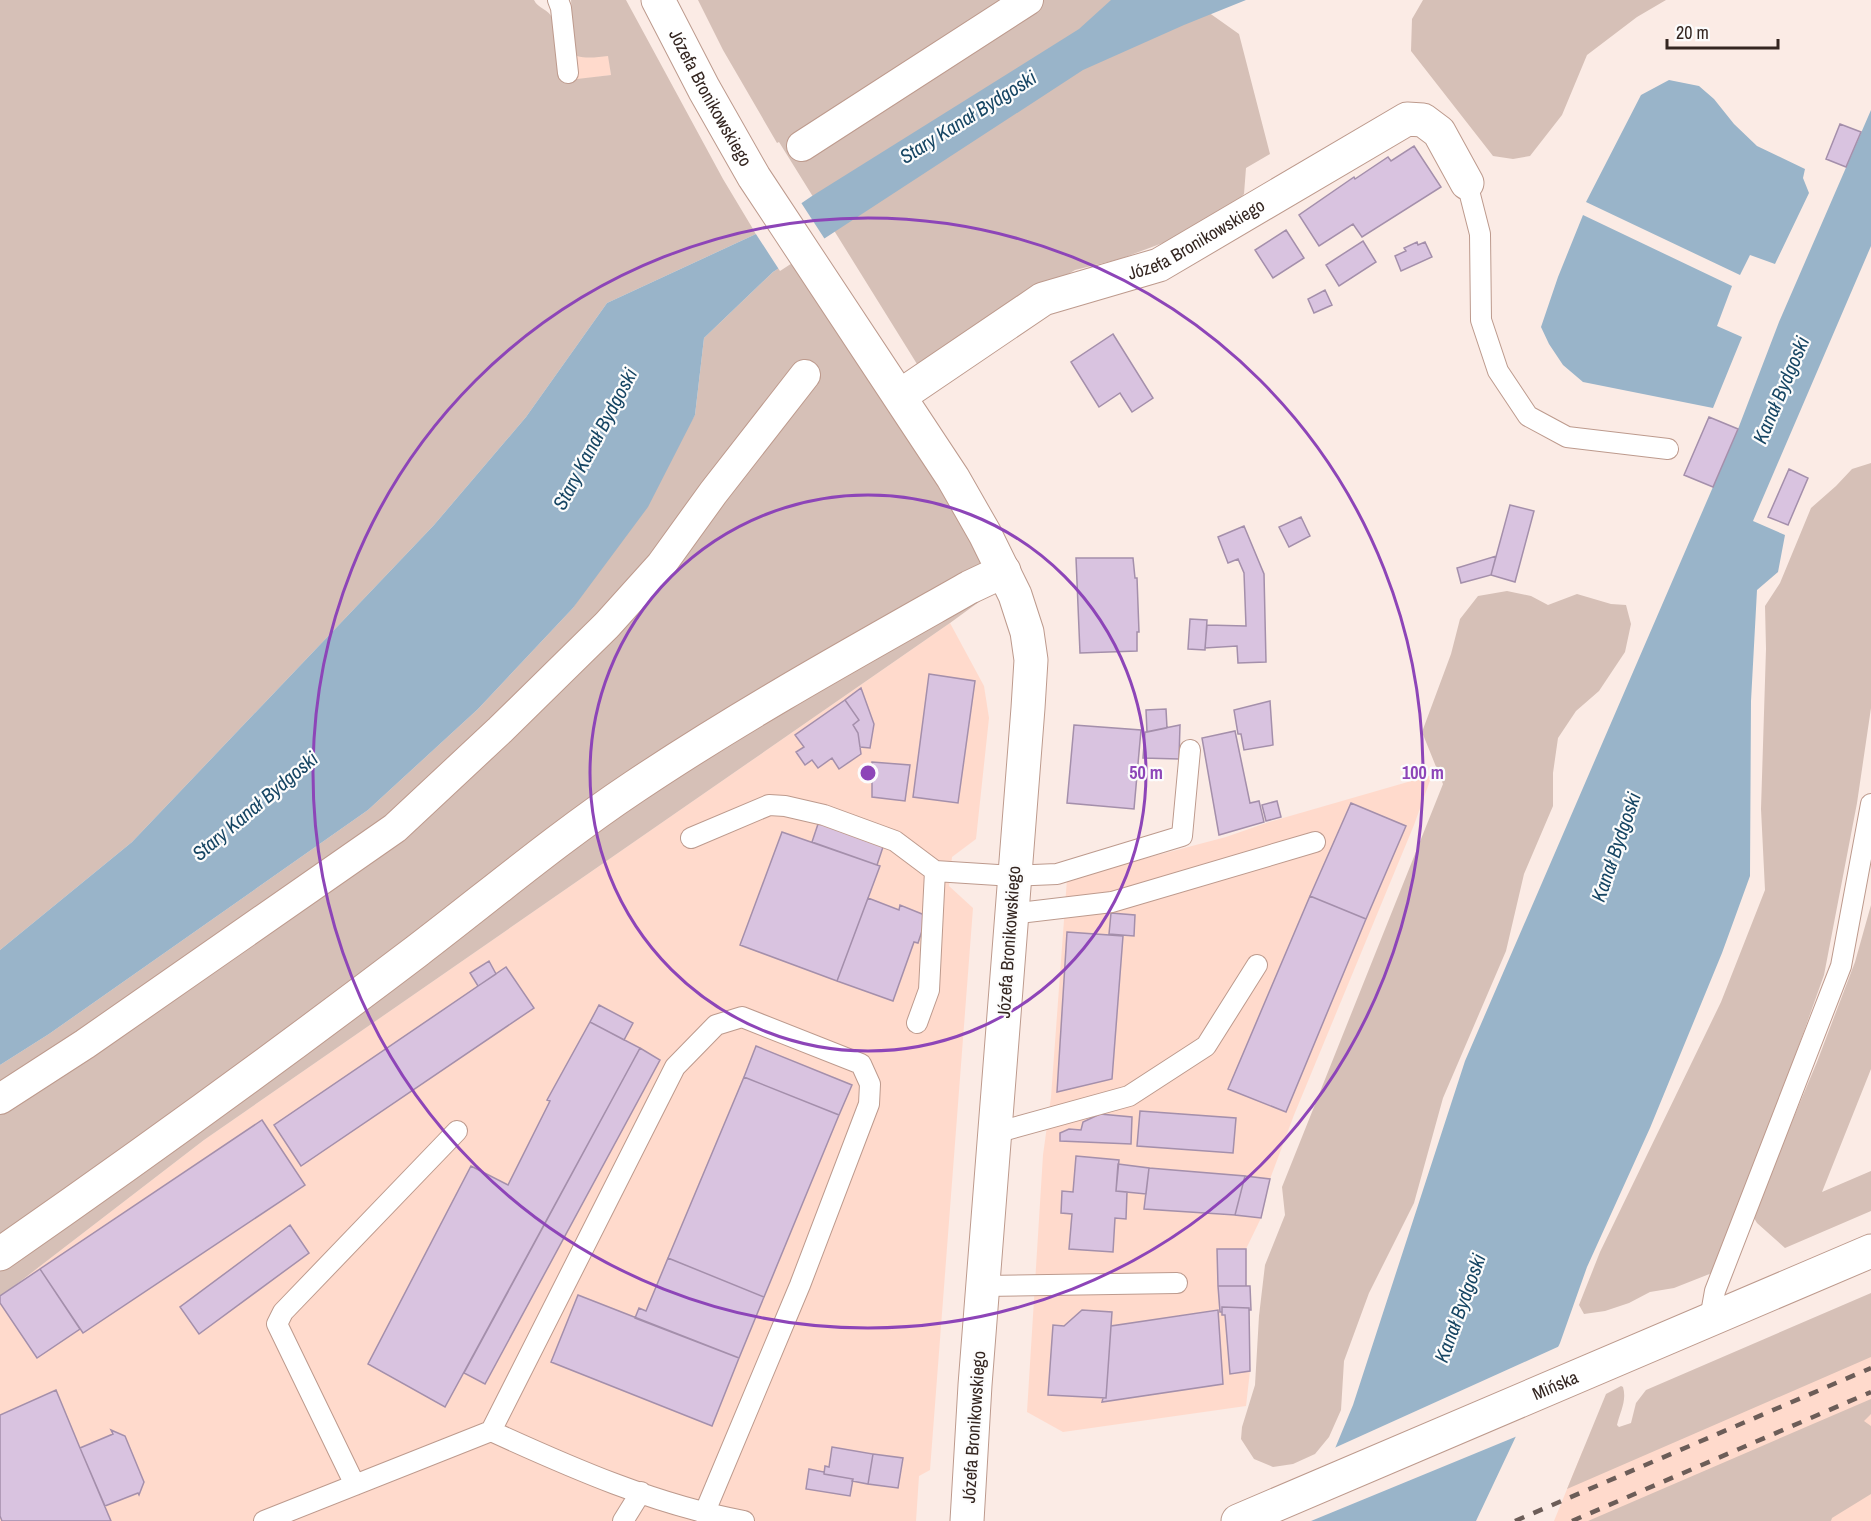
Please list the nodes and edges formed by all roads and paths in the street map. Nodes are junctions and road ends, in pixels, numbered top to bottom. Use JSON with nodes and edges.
{"nodes":[{"id":1,"x":558,"y":0,"type":"edge"},
{"id":2,"x":658,"y":0,"type":"edge"},
{"id":3,"x":1028,"y":0,"type":"edge"},
{"id":4,"x":568,"y":73,"type":"dead end"},
{"id":5,"x":802,"y":146,"type":"dead end"},
{"id":6,"x":1467,"y":183,"type":"joint"},
{"id":7,"x":805,"y":375,"type":"dead end"},
{"id":8,"x":900,"y":396,"type":"junction"},
{"id":9,"x":1668,"y":449,"type":"dead end"},
{"id":10,"x":1004,"y":571,"type":"junction"},
{"id":11,"x":1190,"y":750,"type":"dead end"},
{"id":12,"x":1871,"y":804,"type":"edge"},
{"id":13,"x":691,"y":838,"type":"dead end"},
{"id":14,"x":1315,"y":842,"type":"dead end"},
{"id":15,"x":935,"y":871,"type":"junction"},
{"id":16,"x":1014,"y":876,"type":"junction"},
{"id":17,"x":1011,"y":914,"type":"junction"},
{"id":18,"x":1257,"y":965,"type":"dead end"},
{"id":19,"x":917,"y":1023,"type":"dead end"},
{"id":20,"x":0,"y":1099,"type":"edge"},
{"id":21,"x":457,"y":1131,"type":"dead end"},
{"id":22,"x":995,"y":1133,"type":"junction"},
{"id":23,"x":1871,"y":1251,"type":"edge"},
{"id":24,"x":0,"y":1254,"type":"edge"},
{"id":25,"x":1177,"y":1283,"type":"dead end"},
{"id":26,"x":984,"y":1286,"type":"junction"},
{"id":27,"x":1710,"y":1319,"type":"junction"},
{"id":28,"x":491,"y":1431,"type":"junction"},
{"id":29,"x":355,"y":1485,"type":"junction"},
{"id":30,"x":641,"y":1492,"type":"junction"},
{"id":31,"x":704,"y":1514,"type":"junction"},
{"id":32,"x":1241,"y":1520,"type":"edge"},
{"id":33,"x":264,"y":1521,"type":"edge"},
{"id":34,"x":623,"y":1521,"type":"edge"},
{"id":35,"x":744,"y":1521,"type":"edge"},
{"id":36,"x":967,"y":1521,"type":"edge"}],
"edges":[{"from":1,"to":4,"type":"lane"},
{"from":2,"to":8,"type":"street","name":"Józefa Bronikowskiego"},
{"from":3,"to":5,"type":"street"},
{"from":6,"to":8,"type":"street","name":"Józefa Bronikowskiego"},
{"from":6,"to":9,"type":"lane"},
{"from":7,"to":20,"type":"street"},
{"from":8,"to":10,"type":"street","name":"Józefa Bronikowskiego"},
{"from":10,"to":16,"type":"street","name":"Józefa Bronikowskiego"},
{"from":10,"to":24,"type":"street"},
{"from":11,"to":16,"type":"lane"},
{"from":12,"to":27,"type":"lane"},
{"from":13,"to":15,"type":"lane"},
{"from":14,"to":17,"type":"lane"},
{"from":15,"to":16,"type":"lane"},
{"from":15,"to":19,"type":"lane"},
{"from":16,"to":17,"type":"street","name":"Józefa Bronikowskiego"},
{"from":17,"to":22,"type":"street","name":"Józefa Bronikowskiego"},
{"from":18,"to":22,"type":"lane"},
{"from":21,"to":29,"type":"lane"},
{"from":22,"to":26,"type":"street","name":"Józefa Bronikowskiego"},
{"from":23,"to":27,"type":"street","name":"Mińska"},
{"from":25,"to":26,"type":"lane"},
{"from":26,"to":36,"type":"street","name":"Józefa Bronikowskiego"},
{"from":27,"to":32,"type":"street","name":"Mińska"},
{"from":28,"to":29,"type":"lane"},
{"from":28,"to":30,"type":"lane"},
{"from":28,"to":31,"type":"lane"},
{"from":29,"to":33,"type":"lane"},
{"from":30,"to":31,"type":"lane"},
{"from":30,"to":34,"type":"lane"},
{"from":31,"to":35,"type":"lane"}]}
